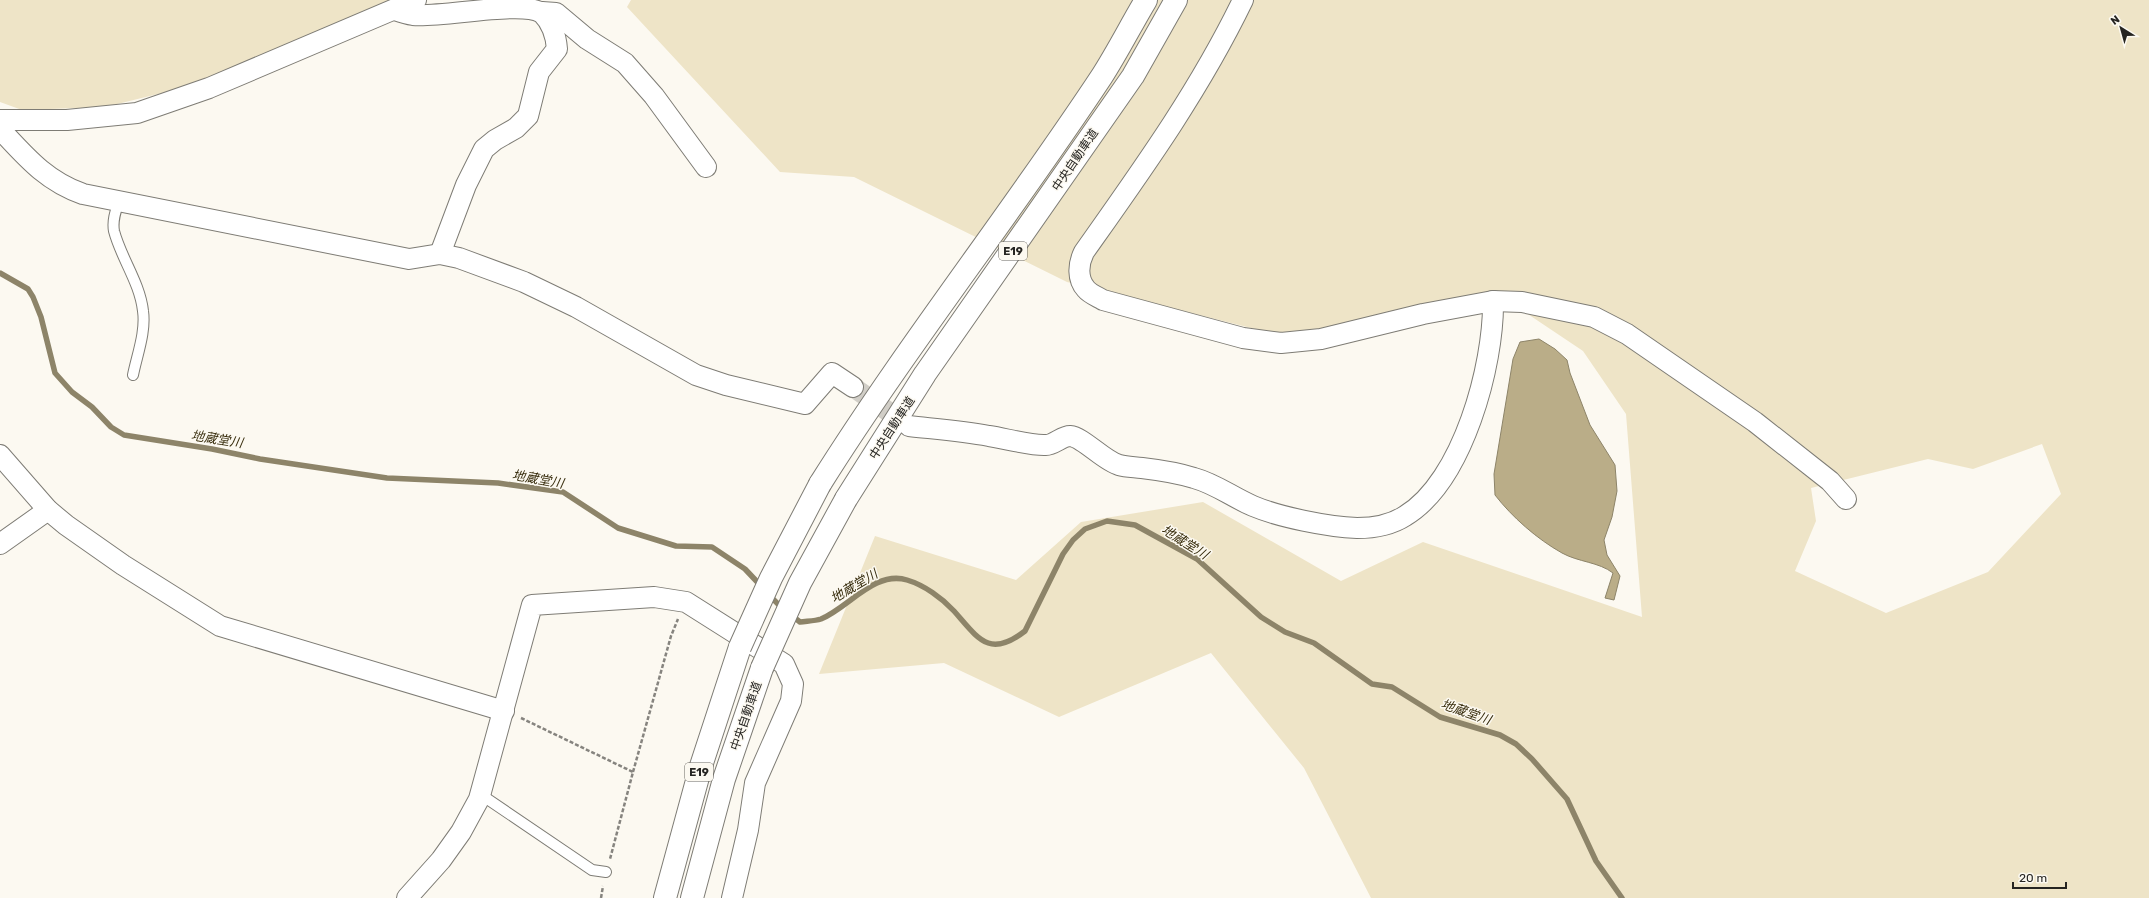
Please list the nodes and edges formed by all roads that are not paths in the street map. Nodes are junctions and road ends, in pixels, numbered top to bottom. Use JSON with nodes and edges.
{"nodes":[{"id":1,"x":416,"y":0,"type":"edge"},
{"id":2,"x":1146,"y":0,"type":"edge"},
{"id":3,"x":1176,"y":0,"type":"edge"},
{"id":4,"x":1243,"y":0,"type":"edge"},
{"id":5,"x":395,"y":10,"type":"junction"},
{"id":6,"x":542,"y":12,"type":"junction"},
{"id":7,"x":0,"y":120,"type":"edge"},
{"id":8,"x":0,"y":129,"type":"edge"},
{"id":9,"x":706,"y":167,"type":"dead end"},
{"id":10,"x":119,"y":201,"type":"junction"},
{"id":11,"x":440,"y":254,"type":"junction"},
{"id":12,"x":1493,"y":301,"type":"junction"},
{"id":13,"x":133,"y":375,"type":"dead end"},
{"id":14,"x":853,"y":387,"type":"tunnel mouth"},
{"id":15,"x":909,"y":426,"type":"tunnel mouth"},
{"id":16,"x":0,"y":455,"type":"edge"},
{"id":17,"x":1846,"y":499,"type":"dead end"},
{"id":18,"x":48,"y":510,"type":"junction"},
{"id":19,"x":0,"y":544,"type":"edge"},
{"id":20,"x":504,"y":710,"type":"junction"},
{"id":21,"x":480,"y":794,"type":"junction"},
{"id":22,"x":606,"y":872,"type":"road end"},
{"id":23,"x":407,"y":898,"type":"edge"},
{"id":24,"x":665,"y":898,"type":"edge"},
{"id":25,"x":692,"y":898,"type":"edge"},
{"id":26,"x":732,"y":898,"type":"edge"}],
"edges":[{"from":1,"to":5,"type":"street"},
{"from":2,"to":24,"type":"highway","number":"E19","bridge":true},
{"from":3,"to":25,"type":"highway","name":"中央自動車道","number":"E19","bridge":true},
{"from":4,"to":12,"type":"street"},
{"from":5,"to":6,"type":"street"},
{"from":5,"to":7,"type":"street"},
{"from":6,"to":9,"type":"street"},
{"from":6,"to":11,"type":"street"},
{"from":8,"to":10,"type":"street"},
{"from":10,"to":11,"type":"street"},
{"from":10,"to":13,"type":"lane"},
{"from":11,"to":14,"type":"street"},
{"from":12,"to":15,"type":"street"},
{"from":12,"to":17,"type":"street"},
{"from":16,"to":18,"type":"street"},
{"from":18,"to":19,"type":"street"},
{"from":18,"to":20,"type":"street"},
{"from":20,"to":21,"type":"street"},
{"from":20,"to":26,"type":"street"},
{"from":21,"to":22,"type":"lane"},
{"from":21,"to":23,"type":"street"}]}
